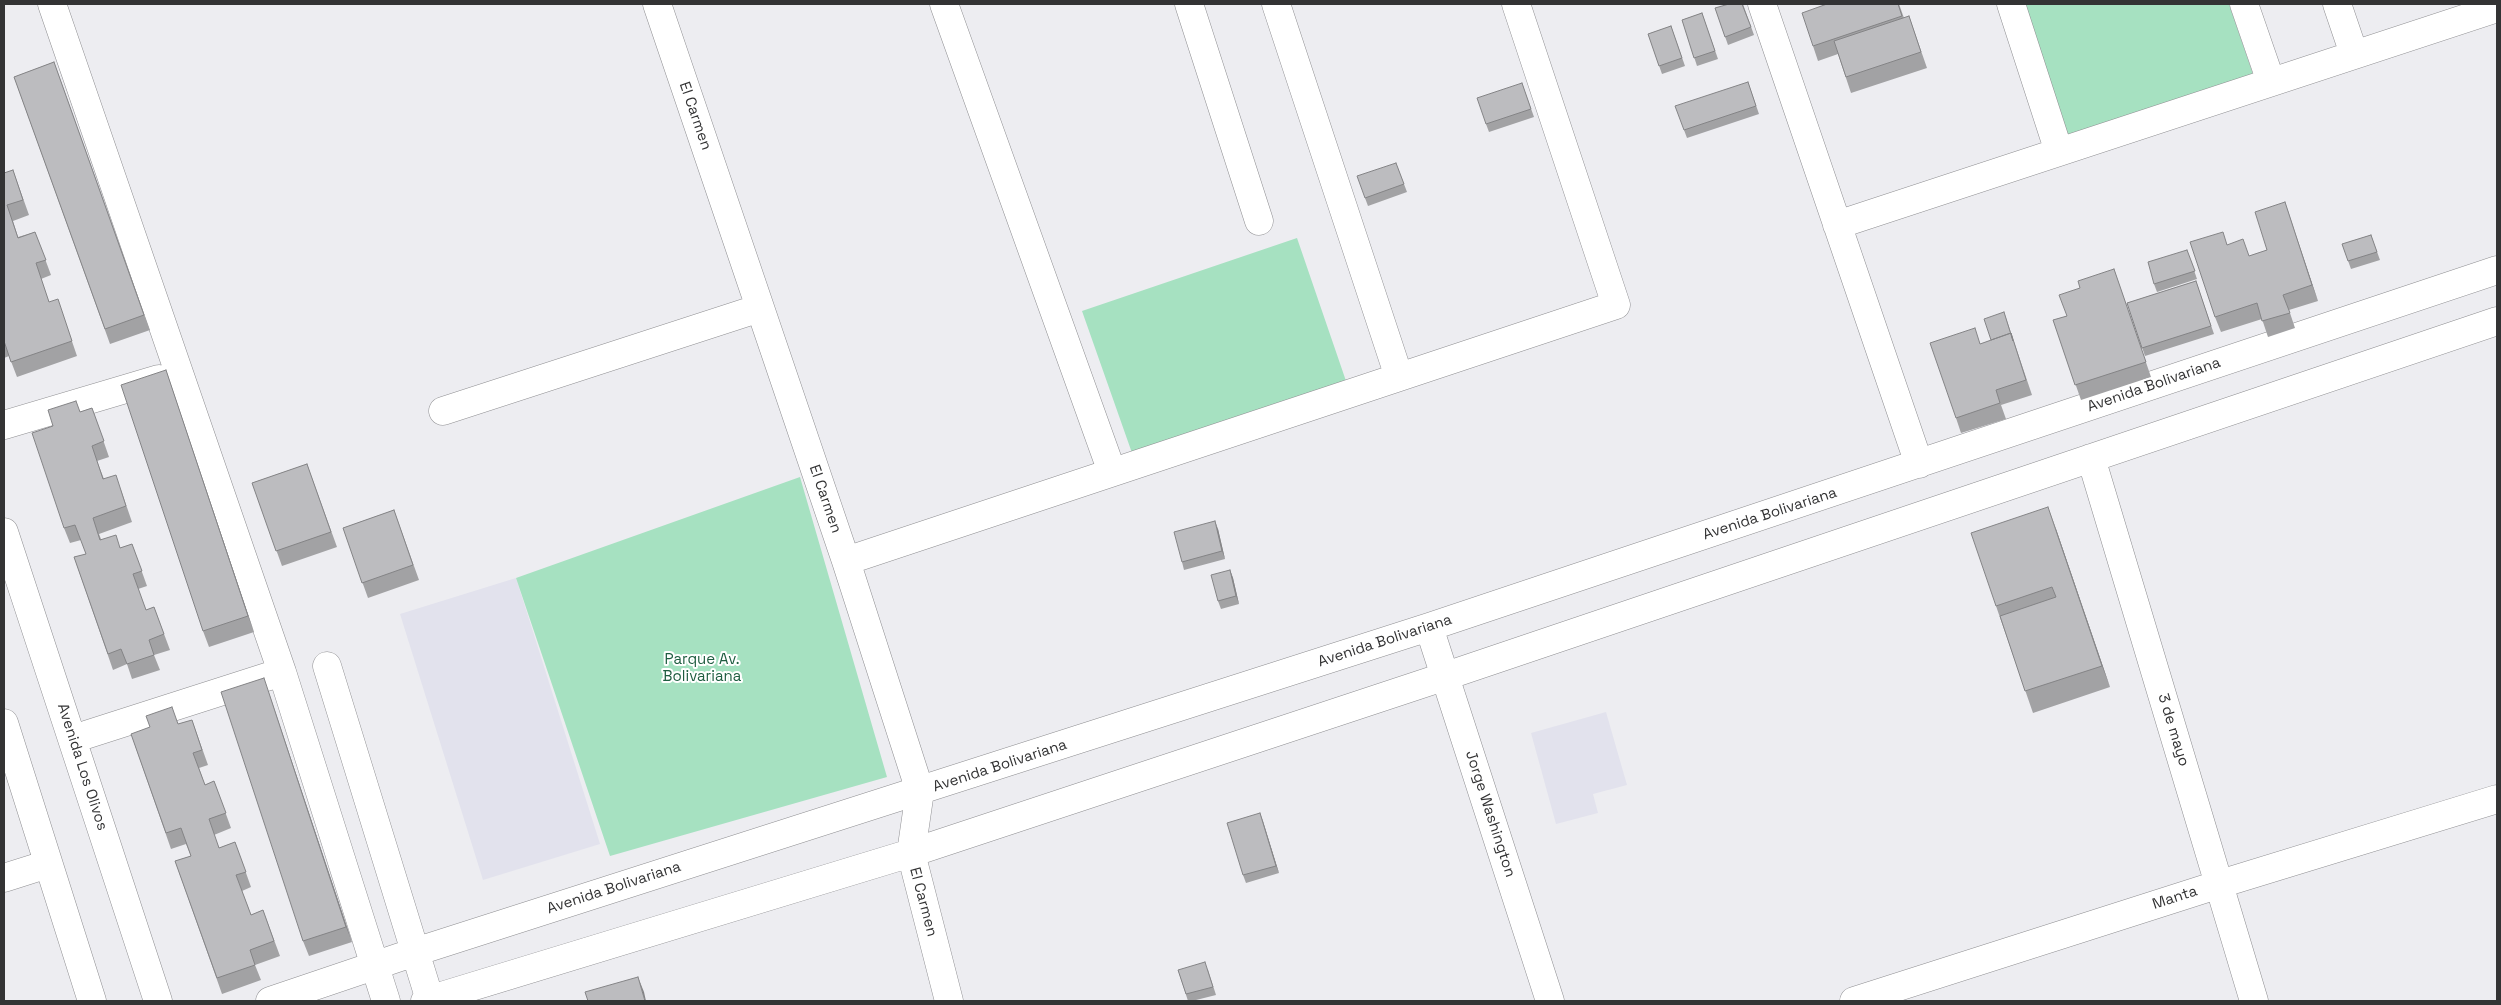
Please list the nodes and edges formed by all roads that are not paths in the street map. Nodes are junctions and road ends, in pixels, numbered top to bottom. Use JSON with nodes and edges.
{"nodes":[{"id":1,"x":52,"y":4,"type":"edge"},
{"id":2,"x":657,"y":4,"type":"edge"},
{"id":3,"x":944,"y":4,"type":"edge"},
{"id":4,"x":1189,"y":4,"type":"edge"},
{"id":5,"x":1276,"y":4,"type":"edge"},
{"id":6,"x":1516,"y":4,"type":"edge"},
{"id":7,"x":1762,"y":4,"type":"edge"},
{"id":8,"x":2011,"y":4,"type":"edge"},
{"id":9,"x":2244,"y":4,"type":"edge"},
{"id":10,"x":2337,"y":4,"type":"edge"},
{"id":11,"x":2497,"y":8,"type":"edge"},
{"id":12,"x":2354,"y":54,"type":"junction"},
{"id":13,"x":2271,"y":82,"type":"junction"},
{"id":14,"x":2059,"y":152,"type":"junction"},
{"id":15,"x":1259,"y":221,"type":"dead end"},
{"id":16,"x":1837,"y":225,"type":"junction"},
{"id":17,"x":2497,"y":270,"type":"edge"},
{"id":18,"x":760,"y":308,"type":"junction"},
{"id":19,"x":2497,"y":321,"type":"edge"},
{"id":20,"x":179,"y":373,"type":"junction"},
{"id":21,"x":1400,"y":378,"type":"junction"},
{"id":22,"x":444,"y":411,"type":"dead end"},
{"id":23,"x":4,"y":425,"type":"edge"},
{"id":24,"x":2092,"y":458,"type":"junction"},
{"id":25,"x":1919,"y":464,"type":"junction"},
{"id":26,"x":1112,"y":472,"type":"junction"},
{"id":27,"x":4,"y":532,"type":"edge"},
{"id":28,"x":846,"y":561,"type":"junction"},
{"id":29,"x":1429,"y":627,"type":"junction"},
{"id":30,"x":327,"y":666,"type":"dead end"},
{"id":31,"x":282,"y":672,"type":"junction"},
{"id":32,"x":1446,"y":676,"type":"junction"},
{"id":33,"x":4,"y":723,"type":"edge"},
{"id":34,"x":73,"y":739,"type":"junction"},
{"id":35,"x":920,"y":791,"type":"junction"},
{"id":36,"x":2497,"y":799,"type":"edge"},
{"id":37,"x":910,"y":853,"type":"junction"},
{"id":38,"x":48,"y":864,"type":"junction"},
{"id":39,"x":4,"y":878,"type":"edge"},
{"id":40,"x":2220,"y":884,"type":"junction"},
{"id":41,"x":415,"y":952,"type":"junction"},
{"id":42,"x":375,"y":966,"type":"junction"},
{"id":43,"x":1897,"y":995,"type":"edge"},
{"id":44,"x":428,"y":1000,"type":"edge"},
{"id":45,"x":92,"y":1001,"type":"edge"},
{"id":46,"x":158,"y":1001,"type":"edge"},
{"id":47,"x":270,"y":1001,"type":"edge"},
{"id":48,"x":386,"y":1001,"type":"edge"},
{"id":49,"x":949,"y":1001,"type":"edge"},
{"id":50,"x":1550,"y":1001,"type":"edge"},
{"id":51,"x":1854,"y":1001,"type":"edge"},
{"id":52,"x":2254,"y":1001,"type":"edge"}],
"edges":[{"from":1,"to":20,"type":"street"},
{"from":2,"to":18,"type":"street","name":"El Carmen"},
{"from":3,"to":26,"type":"street"},
{"from":4,"to":15,"type":"street"},
{"from":5,"to":21,"type":"street"},
{"from":6,"to":21,"type":"street"},
{"from":7,"to":16,"type":"street"},
{"from":8,"to":14,"type":"street"},
{"from":9,"to":13,"type":"street"},
{"from":10,"to":12,"type":"street"},
{"from":11,"to":12,"type":"street"},
{"from":12,"to":13,"type":"street"},
{"from":13,"to":14,"type":"street"},
{"from":14,"to":16,"type":"street"},
{"from":16,"to":25,"type":"street"},
{"from":17,"to":25,"type":"street","name":"Avenida Bolivariana"},
{"from":18,"to":22,"type":"street"},
{"from":18,"to":28,"type":"street","name":"El Carmen"},
{"from":19,"to":24,"type":"street"},
{"from":20,"to":23,"type":"street"},
{"from":20,"to":31,"type":"street"},
{"from":21,"to":26,"type":"street"},
{"from":24,"to":32,"type":"street"},
{"from":24,"to":40,"type":"street","name":"3 de mayo"},
{"from":25,"to":29,"type":"street","name":"Avenida Bolivariana"},
{"from":26,"to":28,"type":"street"},
{"from":27,"to":34,"type":"street","name":"Avenida Los Olivos"},
{"from":28,"to":35,"type":"street","name":"El Carmen"},
{"from":29,"to":32,"type":"street","name":"Jorge Washington"},
{"from":29,"to":35,"type":"street","name":"Avenida Bolivariana"},
{"from":30,"to":41,"type":"street"},
{"from":31,"to":34,"type":"street"},
{"from":31,"to":42,"type":"street"},
{"from":32,"to":37,"type":"street"},
{"from":32,"to":50,"type":"street","name":"Jorge Washington"},
{"from":33,"to":38,"type":"street"},
{"from":34,"to":46,"type":"street","name":"Avenida Los Olivos"},
{"from":35,"to":37,"type":"street","name":"El Carmen"},
{"from":35,"to":41,"type":"street","name":"Avenida Bolivariana"},
{"from":36,"to":40,"type":"street","name":"Manta"},
{"from":37,"to":44,"type":"street"},
{"from":37,"to":49,"type":"street","name":"El Carmen"},
{"from":38,"to":39,"type":"street"},
{"from":38,"to":45,"type":"street"},
{"from":40,"to":43,"type":"street","name":"Manta"},
{"from":40,"to":52,"type":"street","name":"3 de mayo"},
{"from":41,"to":42,"type":"street","name":"Avenida Bolivariana"},
{"from":41,"to":44,"type":"street"},
{"from":42,"to":47,"type":"street","name":"Avenida Bolivariana"},
{"from":42,"to":48,"type":"street"},
{"from":43,"to":51,"type":"street","name":"Manta"}]}
